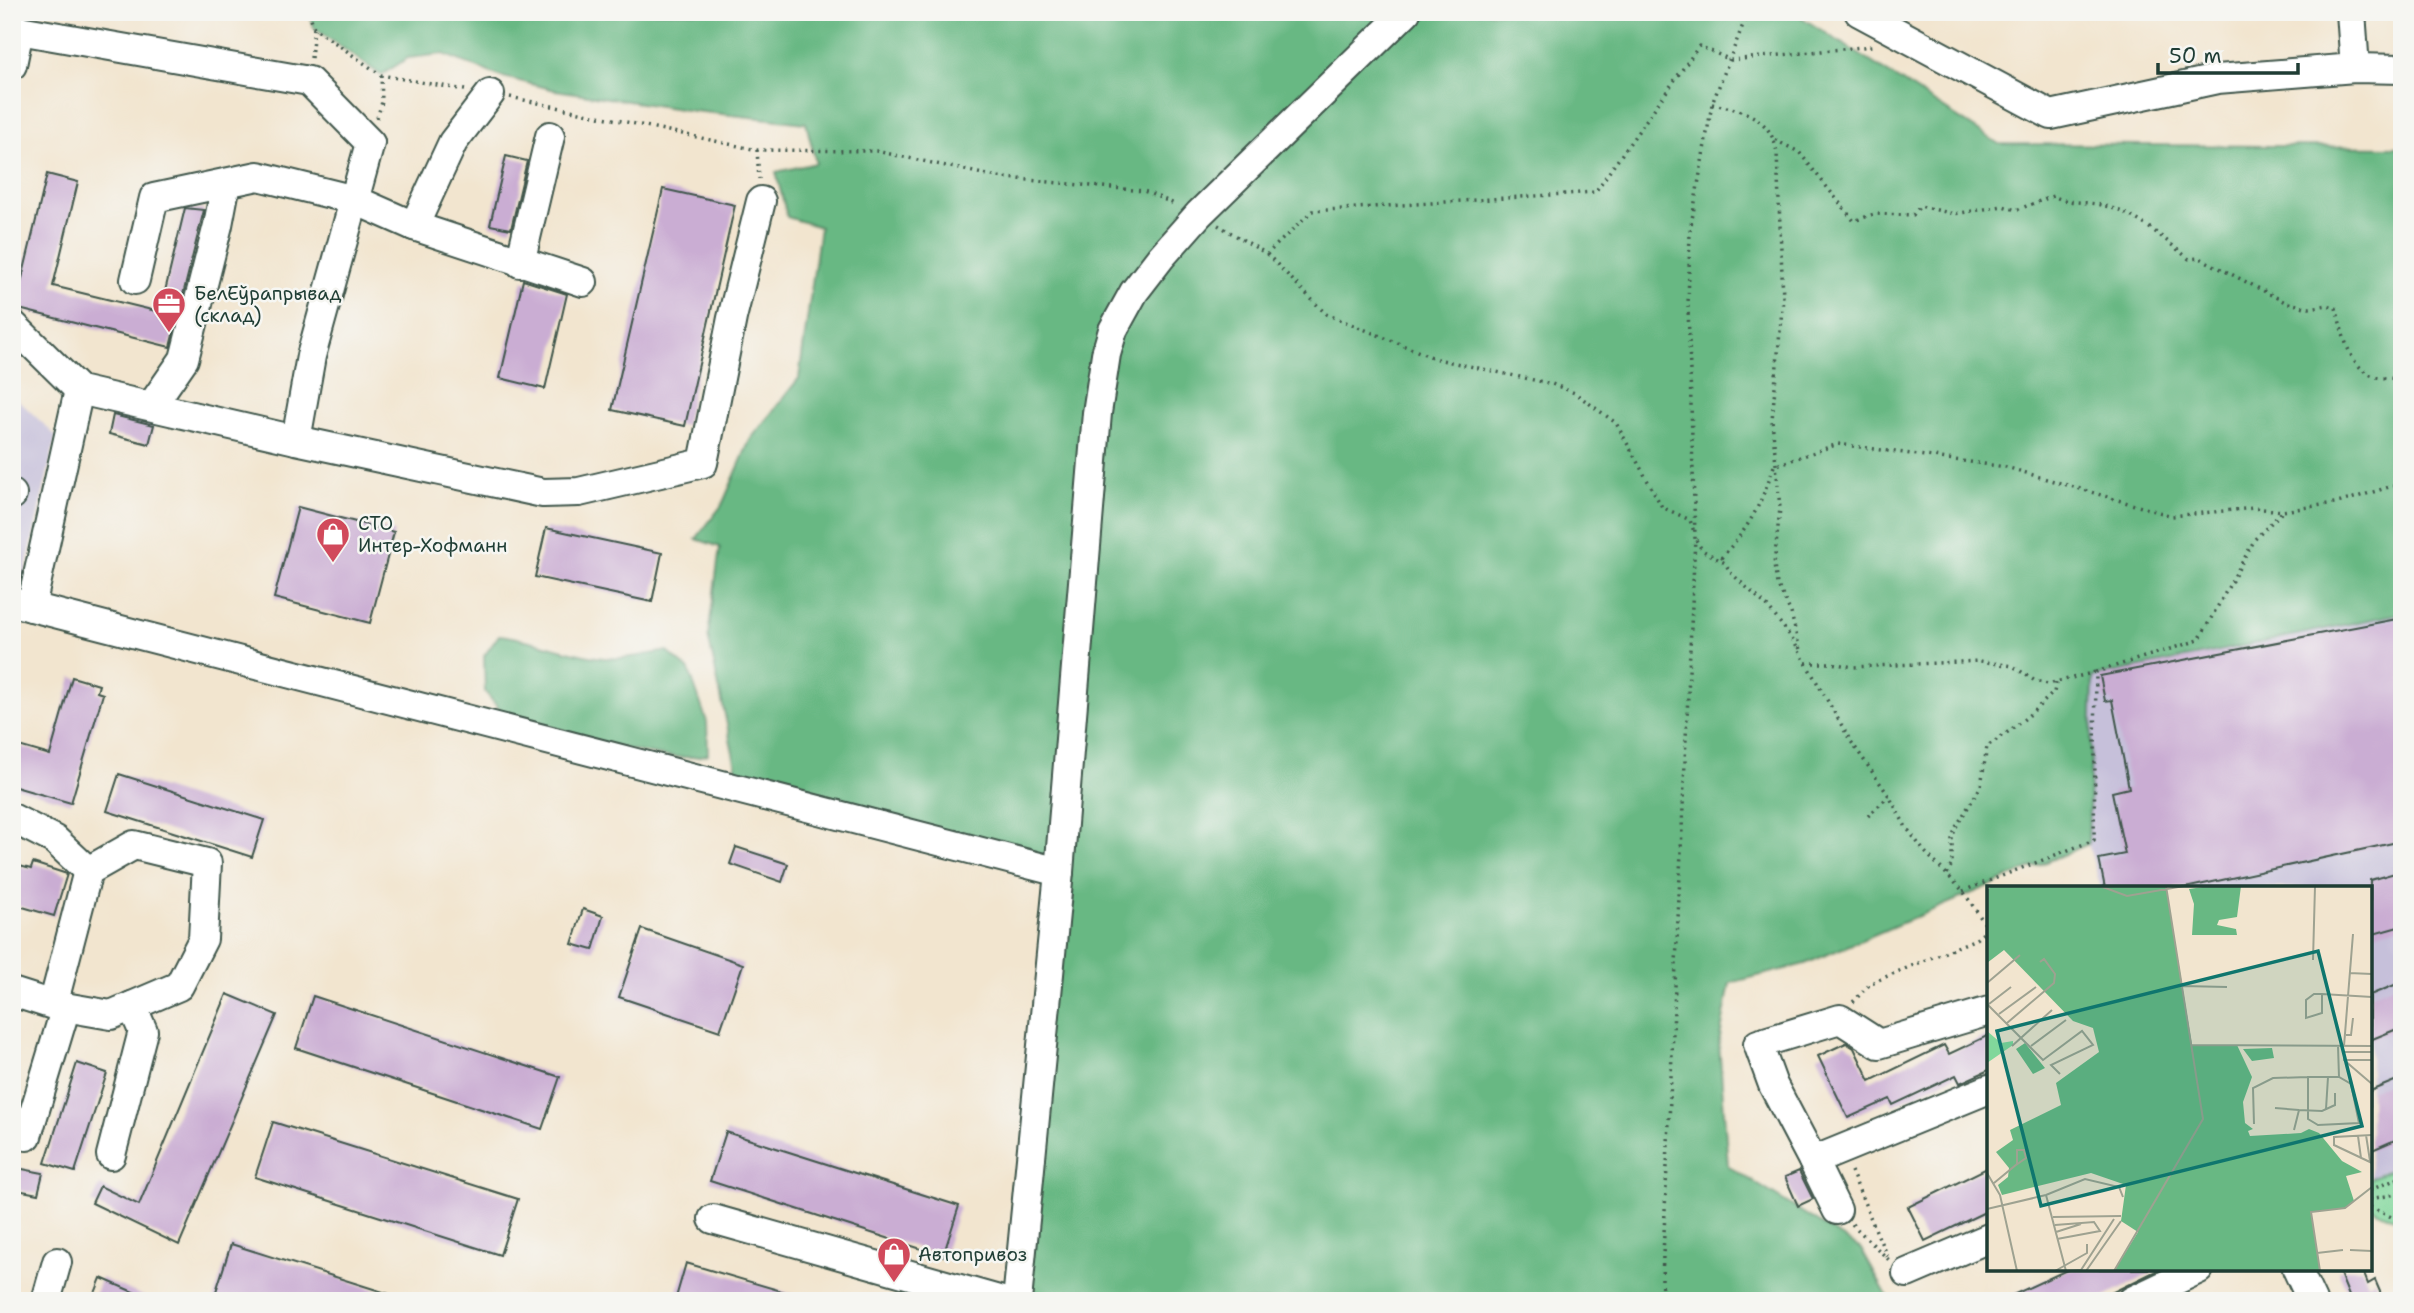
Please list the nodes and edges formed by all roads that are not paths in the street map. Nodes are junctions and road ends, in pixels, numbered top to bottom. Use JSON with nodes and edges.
{"nodes":[{"id":1,"x":1406,"y":12,"type":"edge"},
{"id":2,"x":1859,"y":12,"type":"edge"},
{"id":3,"x":2351,"y":12,"type":"edge"},
{"id":4,"x":12,"y":65,"type":"edge"},
{"id":5,"x":2356,"y":68,"type":"junction"},
{"id":6,"x":2402,"y":69,"type":"edge"},
{"id":7,"x":490,"y":94,"type":"road end"},
{"id":8,"x":550,"y":136,"type":"dead end"},
{"id":9,"x":226,"y":183,"type":"junction"},
{"id":10,"x":355,"y":200,"type":"junction"},
{"id":11,"x":761,"y":201,"type":"road end"},
{"id":12,"x":414,"y":226,"type":"junction"},
{"id":13,"x":520,"y":263,"type":"junction"},
{"id":14,"x":135,"y":280,"type":"dead end"},
{"id":15,"x":583,"y":282,"type":"dead end"},
{"id":16,"x":12,"y":324,"type":"edge"},
{"id":17,"x":79,"y":390,"type":"junction"},
{"id":18,"x":152,"y":405,"type":"junction"},
{"id":19,"x":296,"y":440,"type":"junction"},
{"id":20,"x":22,"y":605,"type":"edge"},
{"id":21,"x":12,"y":818,"type":"edge"},
{"id":22,"x":88,"y":871,"type":"junction"},
{"id":23,"x":1059,"y":872,"type":"junction"},
{"id":24,"x":12,"y":992,"type":"edge"},
{"id":25,"x":59,"y":1006,"type":"junction"},
{"id":26,"x":132,"y":1006,"type":"junction"},
{"id":27,"x":1987,"y":1012,"type":"edge"},
{"id":28,"x":1987,"y":1090,"type":"edge"},
{"id":29,"x":27,"y":1136,"type":"dead end"},
{"id":30,"x":111,"y":1154,"type":"dead end"},
{"id":31,"x":1813,"y":1161,"type":"junction"},
{"id":32,"x":1837,"y":1210,"type":"road end"},
{"id":33,"x":713,"y":1219,"type":"dead end"},
{"id":34,"x":1987,"y":1239,"type":"edge"},
{"id":35,"x":57,"y":1262,"type":"dead end"},
{"id":36,"x":1898,"y":1266,"type":"road end"},
{"id":37,"x":2196,"y":1271,"type":"edge"},
{"id":38,"x":2299,"y":1271,"type":"edge"},
{"id":39,"x":46,"y":1301,"type":"edge"},
{"id":40,"x":1002,"y":1301,"type":"edge"},
{"id":41,"x":1017,"y":1301,"type":"edge"},
{"id":42,"x":2132,"y":1301,"type":"edge"},
{"id":43,"x":2312,"y":1301,"type":"edge"}],
"edges":[{"from":1,"to":23,"type":"street"},
{"from":2,"to":5,"type":"street"},
{"from":3,"to":5,"type":"street"},
{"from":4,"to":10,"type":"street"},
{"from":5,"to":6,"type":"street"},
{"from":7,"to":12,"type":"street"},
{"from":8,"to":13,"type":"street"},
{"from":9,"to":10,"type":"street"},
{"from":9,"to":14,"type":"street"},
{"from":9,"to":18,"type":"street"},
{"from":10,"to":12,"type":"street"},
{"from":10,"to":19,"type":"street"},
{"from":11,"to":19,"type":"street"},
{"from":12,"to":13,"type":"street"},
{"from":13,"to":15,"type":"street"},
{"from":16,"to":17,"type":"street"},
{"from":17,"to":18,"type":"street"},
{"from":17,"to":20,"type":"street"},
{"from":18,"to":19,"type":"street"},
{"from":20,"to":23,"type":"street"},
{"from":21,"to":22,"type":"street"},
{"from":22,"to":25,"type":"street"},
{"from":22,"to":26,"type":"street"},
{"from":23,"to":41,"type":"street"},
{"from":24,"to":25,"type":"street"},
{"from":25,"to":26,"type":"street"},
{"from":25,"to":29,"type":"street"},
{"from":26,"to":30,"type":"street"},
{"from":27,"to":31,"type":"street"},
{"from":28,"to":31,"type":"street"},
{"from":31,"to":32,"type":"street"},
{"from":33,"to":40,"type":"street"},
{"from":34,"to":36,"type":"street"},
{"from":35,"to":39,"type":"street"},
{"from":37,"to":42,"type":"street"},
{"from":38,"to":43,"type":"street"}]}
